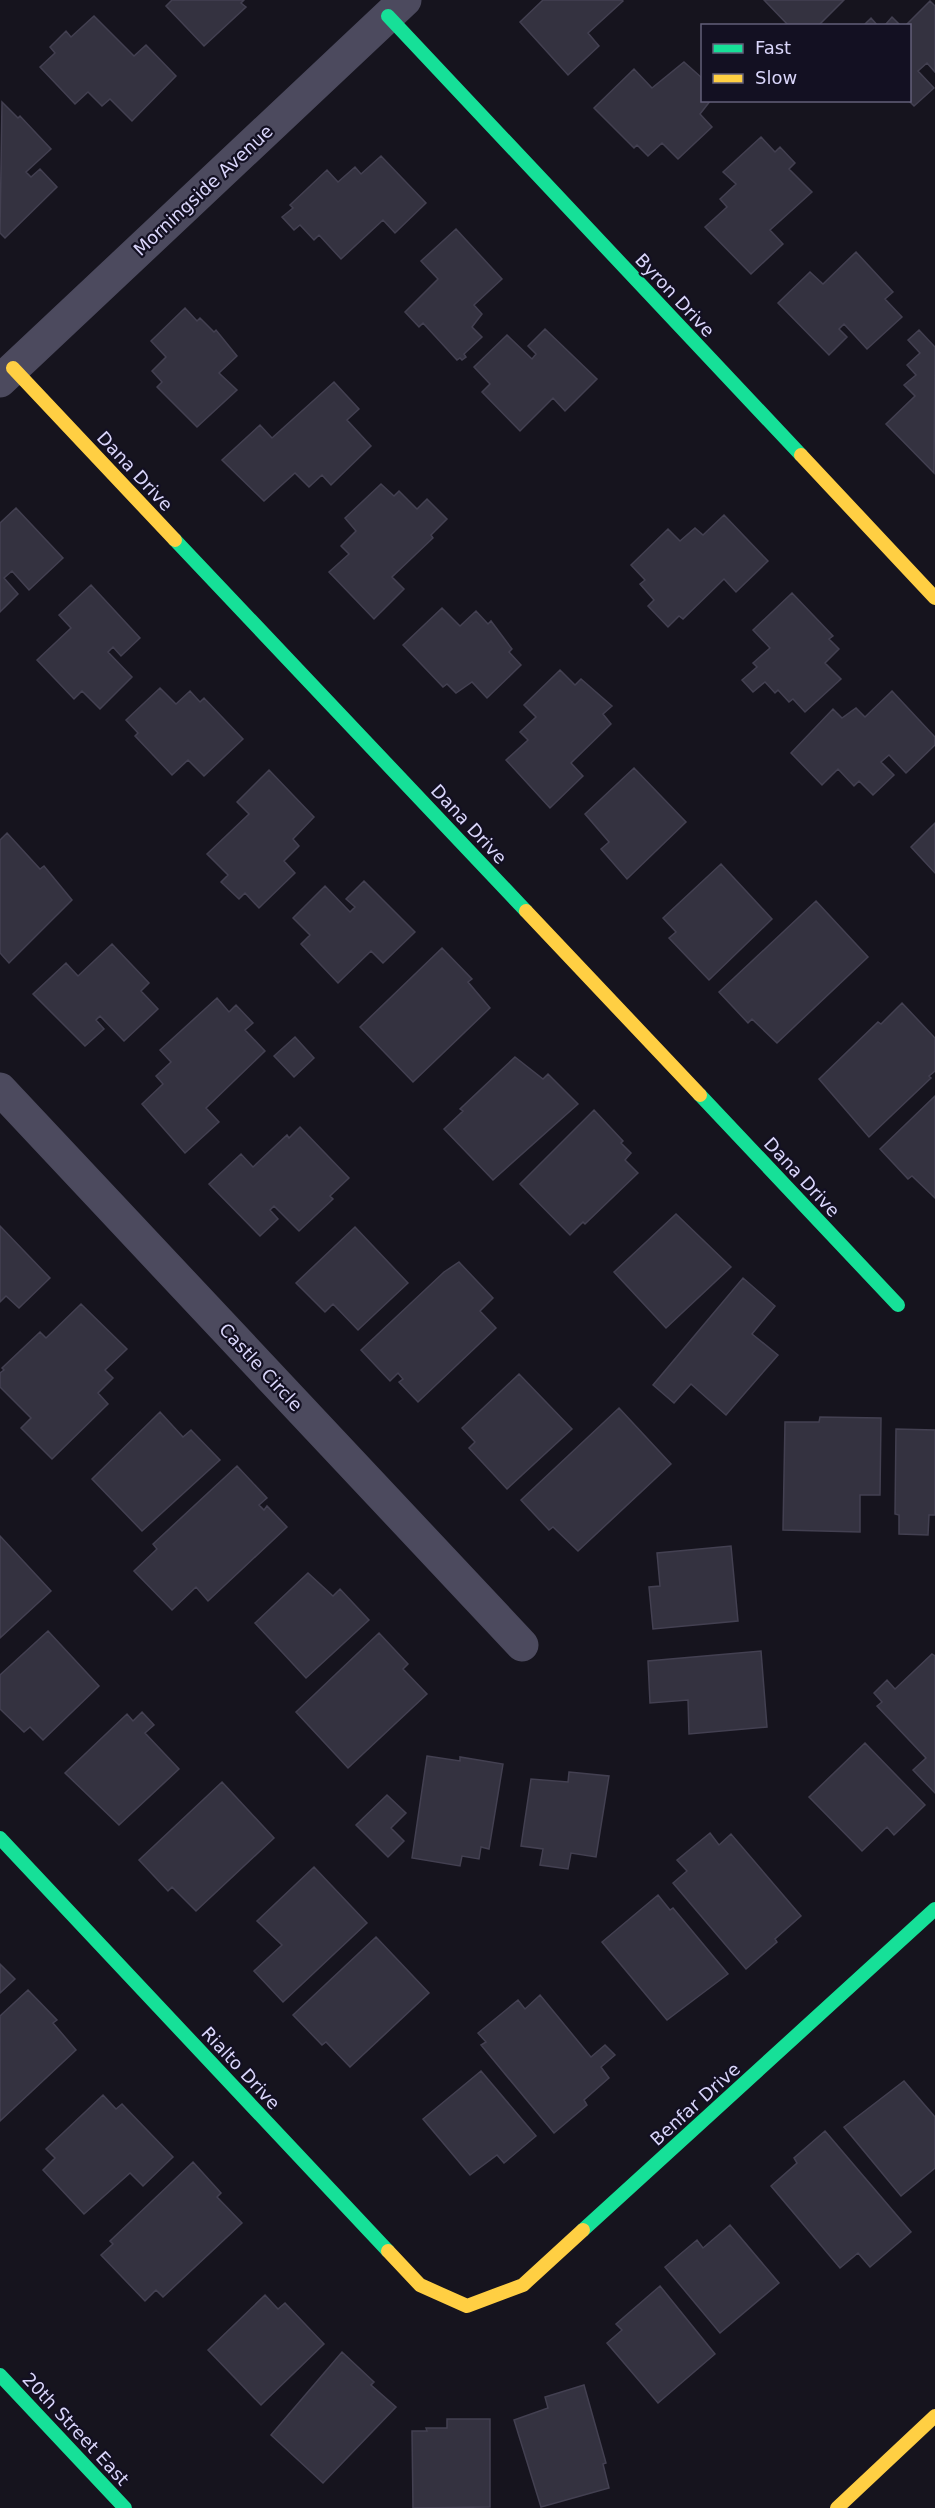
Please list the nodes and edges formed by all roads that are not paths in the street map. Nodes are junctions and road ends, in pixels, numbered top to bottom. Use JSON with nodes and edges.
{"nodes":[{"id":1,"x":397,"y":8,"type":"edge"},
{"id":2,"x":7,"y":375,"type":"edge"},
{"id":3,"x":935,"y":598,"type":"edge"},
{"id":4,"x":0,"y":1089,"type":"edge"},
{"id":5,"x":898,"y":1305,"type":"dead end"},
{"id":6,"x":522,"y":1645,"type":"dead end"},
{"id":7,"x":0,"y":1838,"type":"edge"},
{"id":8,"x":935,"y":1909,"type":"edge"},
{"id":9,"x":467,"y":2306,"type":"joint"},
{"id":10,"x":0,"y":2375,"type":"edge"},
{"id":11,"x":935,"y":2416,"type":"edge"},
{"id":12,"x":126,"y":2508,"type":"edge"},
{"id":13,"x":837,"y":2508,"type":"edge"}],
"edges":[{"from":1,"to":2,"type":"street","name":"Morningside Avenue"},
{"from":1,"to":3,"type":"street","name":"Byron Drive"},
{"from":2,"to":5,"type":"street","name":"Dana Drive"},
{"from":4,"to":6,"type":"street","name":"Castle Circle"},
{"from":7,"to":9,"type":"street","name":"Rialto Drive"},
{"from":8,"to":9,"type":"street","name":"Benfar Drive"},
{"from":10,"to":12,"type":"street","name":"20th Street East"},
{"from":11,"to":13,"type":"street"}]}
